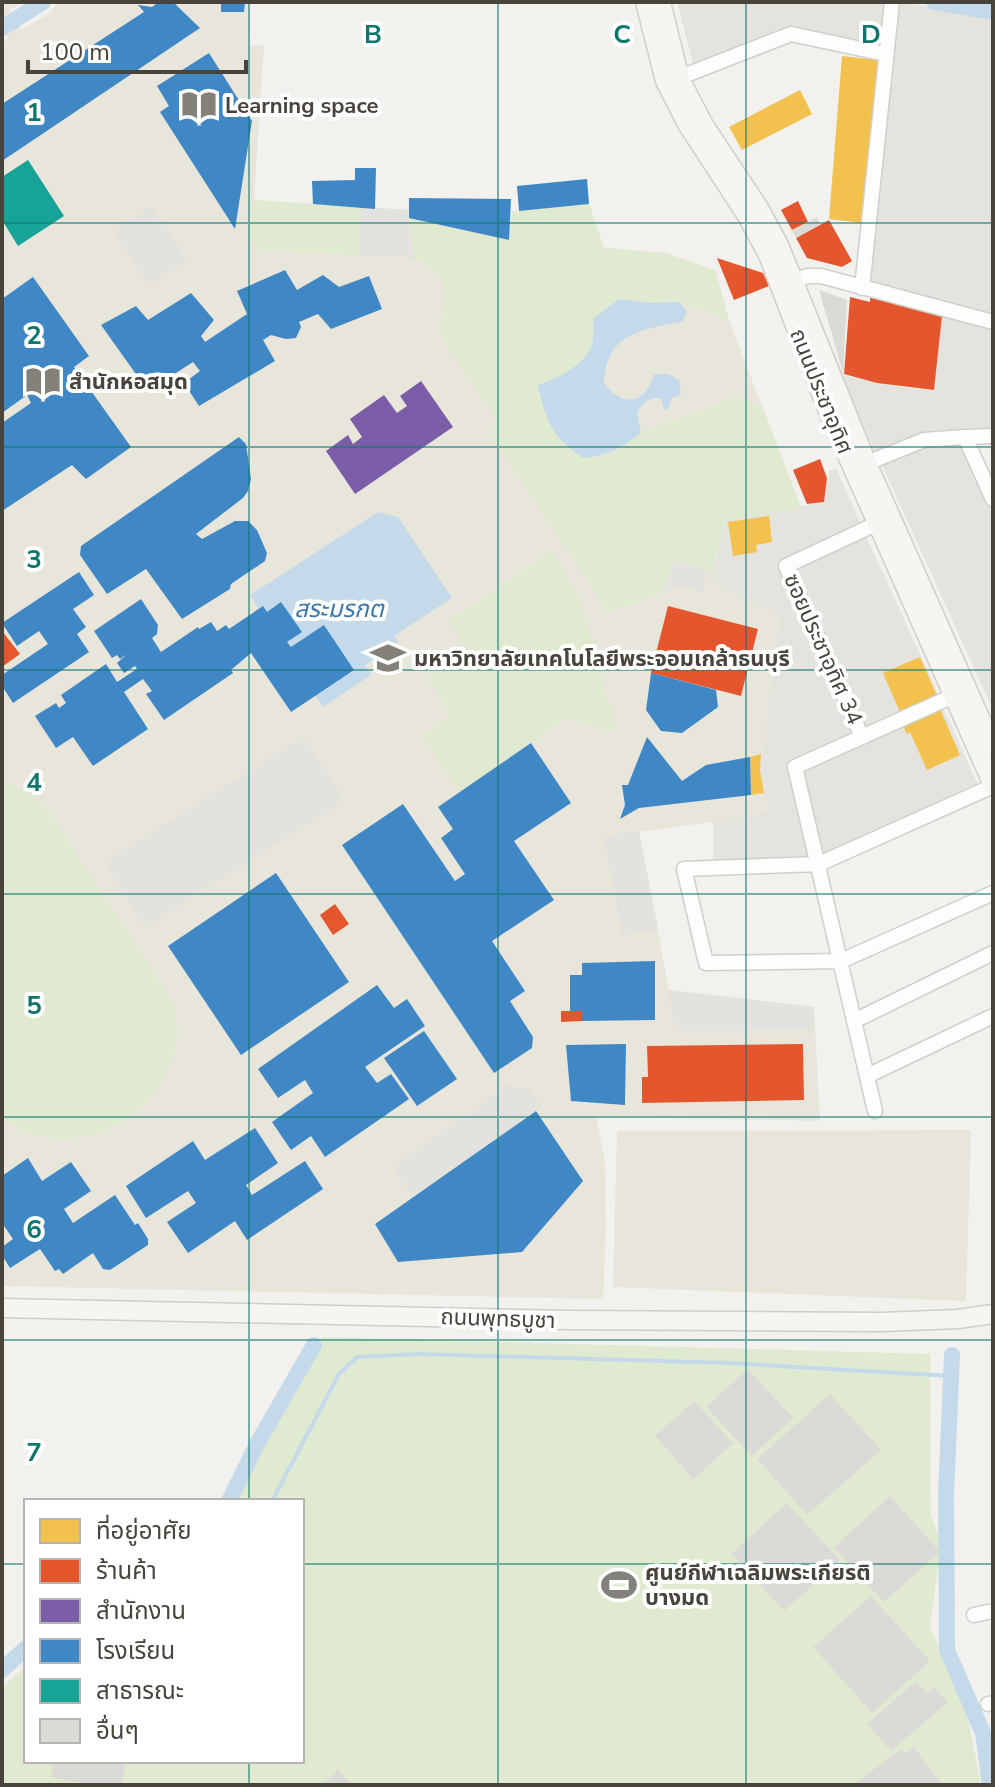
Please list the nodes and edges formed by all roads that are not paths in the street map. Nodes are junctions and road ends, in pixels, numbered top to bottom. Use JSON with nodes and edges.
{"nodes":[{"id":1,"x":645,"y":2,"type":"edge"},
{"id":2,"x":661,"y":2,"type":"edge"},
{"id":3,"x":892,"y":2,"type":"edge"},
{"id":4,"x":885,"y":54,"type":"junction"},
{"id":5,"x":672,"y":80,"type":"junction"},
{"id":6,"x":787,"y":282,"type":"junction"},
{"id":7,"x":862,"y":288,"type":"junction"},
{"id":8,"x":993,"y":322,"type":"edge"},
{"id":9,"x":993,"y":436,"type":"edge"},
{"id":10,"x":965,"y":437,"type":"junction"},
{"id":11,"x":867,"y":463,"type":"junction"},
{"id":12,"x":993,"y":499,"type":"edge"},
{"id":13,"x":878,"y":523,"type":"junction"},
{"id":14,"x":960,"y":693,"type":"junction"},
{"id":15,"x":862,"y":737,"type":"junction"},
{"id":16,"x":993,"y":747,"type":"edge"},
{"id":17,"x":993,"y":786,"type":"edge"},
{"id":18,"x":819,"y":864,"type":"junction"},
{"id":19,"x":993,"y":893,"type":"edge"},
{"id":20,"x":993,"y":953,"type":"edge"},
{"id":21,"x":841,"y":961,"type":"junction"},
{"id":22,"x":854,"y":1021,"type":"junction"},
{"id":23,"x":991,"y":1021,"type":"edge"},
{"id":24,"x":867,"y":1076,"type":"junction"},
{"id":25,"x":875,"y":1111,"type":"dead end"},
{"id":26,"x":2,"y":1308,"type":"edge"},
{"id":27,"x":993,"y":1314,"type":"edge"},
{"id":28,"x":993,"y":1611,"type":"edge"},
{"id":29,"x":974,"y":1615,"type":"dead end"}],
"edges":[{"from":1,"to":5,"type":"main road","name":"ถนนประชาอุทิศ"},
{"from":2,"to":5,"type":"main road","name":"ถนนประชาอุทิศ"},
{"from":3,"to":4,"type":"street"},
{"from":4,"to":5,"type":"street"},
{"from":4,"to":7,"type":"street"},
{"from":5,"to":6,"type":"main road","name":"ถนนประชาอุทิศ"},
{"from":6,"to":7,"type":"street"},
{"from":6,"to":11,"type":"main road","name":"ถนนประชาอุทิศ"},
{"from":6,"to":13,"type":"main road","name":"ถนนประชาอุทิศ"},
{"from":7,"to":8,"type":"street"},
{"from":9,"to":10,"type":"street"},
{"from":10,"to":11,"type":"street"},
{"from":10,"to":12,"type":"street"},
{"from":11,"to":14,"type":"main road","name":"ถนนประชาอุทิศ"},
{"from":13,"to":14,"type":"main road","name":"ถนนประชาอุทิศ"},
{"from":13,"to":15,"type":"street","name":"ซอยประชาอุทิศ 34"},
{"from":14,"to":15,"type":"street"},
{"from":14,"to":16,"type":"main road","name":"ถนนประชาอุทิศ"},
{"from":14,"to":17,"type":"main road","name":"ถนนประชาอุทิศ"},
{"from":15,"to":18,"type":"street"},
{"from":17,"to":18,"type":"street"},
{"from":18,"to":21,"type":"street"},
{"from":18,"to":21,"type":"street"},
{"from":19,"to":21,"type":"street"},
{"from":20,"to":22,"type":"street"},
{"from":21,"to":22,"type":"street"},
{"from":22,"to":24,"type":"street"},
{"from":23,"to":24,"type":"street"},
{"from":24,"to":25,"type":"street"},
{"from":26,"to":27,"type":"main road","name":"ถนนพุทธบูชา"},
{"from":28,"to":29,"type":"street"}]}
